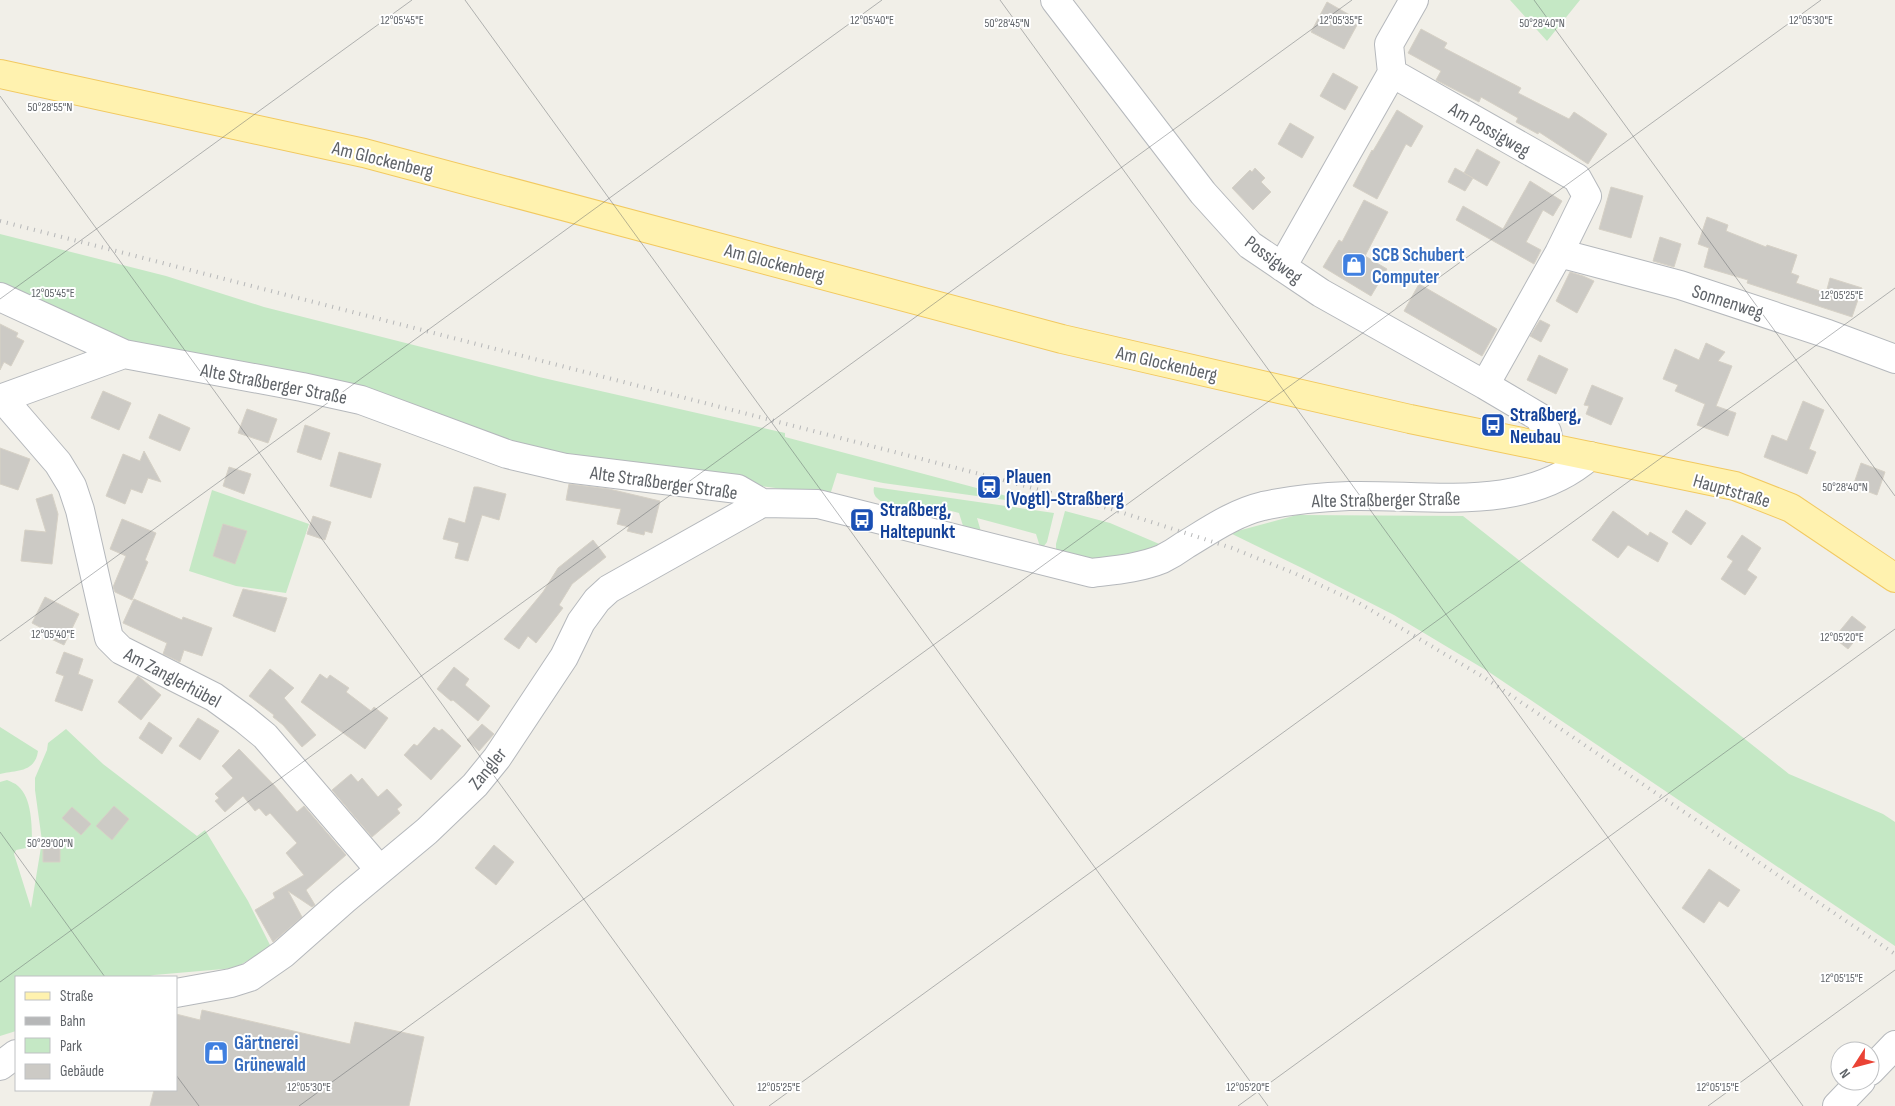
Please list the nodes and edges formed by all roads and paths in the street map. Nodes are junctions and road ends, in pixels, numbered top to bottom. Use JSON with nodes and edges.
{"nodes":[{"id":1,"x":1055,"y":0,"type":"edge"},
{"id":2,"x":1414,"y":0,"type":"edge"},
{"id":3,"x":1392,"y":73,"type":"junction"},
{"id":4,"x":0,"y":74,"type":"edge"},
{"id":5,"x":1558,"y":253,"type":"junction"},
{"id":6,"x":1282,"y":267,"type":"junction"},
{"id":7,"x":0,"y":297,"type":"edge"},
{"id":8,"x":124,"y":354,"type":"junction"},
{"id":9,"x":1895,"y":359,"type":"edge"},
{"id":10,"x":1485,"y":385,"type":"junction"},
{"id":11,"x":1,"y":399,"type":"edge"},
{"id":12,"x":1550,"y":448,"type":"junction"},
{"id":13,"x":1590,"y":456,"type":"junction"},
{"id":14,"x":762,"y":503,"type":"junction"},
{"id":15,"x":1895,"y":578,"type":"edge"},
{"id":16,"x":379,"y":869,"type":"junction"},
{"id":17,"x":178,"y":993,"type":"edge"},
{"id":18,"x":1895,"y":1044,"type":"edge"},
{"id":19,"x":15,"y":1055,"type":"edge"},
{"id":20,"x":1880,"y":1060,"type":"edge"},
{"id":21,"x":0,"y":1066,"type":"edge"},
{"id":22,"x":1851,"y":1091,"type":"edge"},
{"id":23,"x":1837,"y":1106,"type":"edge"}],
"edges":[{"from":1,"to":6,"type":"street","name":"Possigweg"},
{"from":2,"to":3,"type":"street"},
{"from":3,"to":5,"type":"street","name":"Am Possigweg"},
{"from":3,"to":6,"type":"street"},
{"from":4,"to":12,"type":"main road","name":"Am Glockenberg"},
{"from":5,"to":9,"type":"street","name":"Sonnenweg"},
{"from":5,"to":10,"type":"street","name":"Am Possigweg"},
{"from":6,"to":10,"type":"street","name":"Possigweg"},
{"from":7,"to":8,"type":"street","name":"Alte Straßberger Straße"},
{"from":8,"to":11,"type":"street"},
{"from":8,"to":14,"type":"street","name":"Alte Straßberger Straße"},
{"from":10,"to":12,"type":"street","name":"Possigweg"},
{"from":11,"to":16,"type":"street","name":"Am Zanglerhübel"},
{"from":12,"to":13,"type":"main road","name":"Hauptstraße"},
{"from":13,"to":14,"type":"street","name":"Alte Straßberger Straße"},
{"from":13,"to":15,"type":"main road","name":"Hauptstraße"},
{"from":14,"to":16,"type":"street","name":"Zangler"},
{"from":16,"to":17,"type":"street","name":"Zangler"},
{"from":18,"to":20,"type":"street"},
{"from":19,"to":21,"type":"street"},
{"from":22,"to":23,"type":"street"}]}
